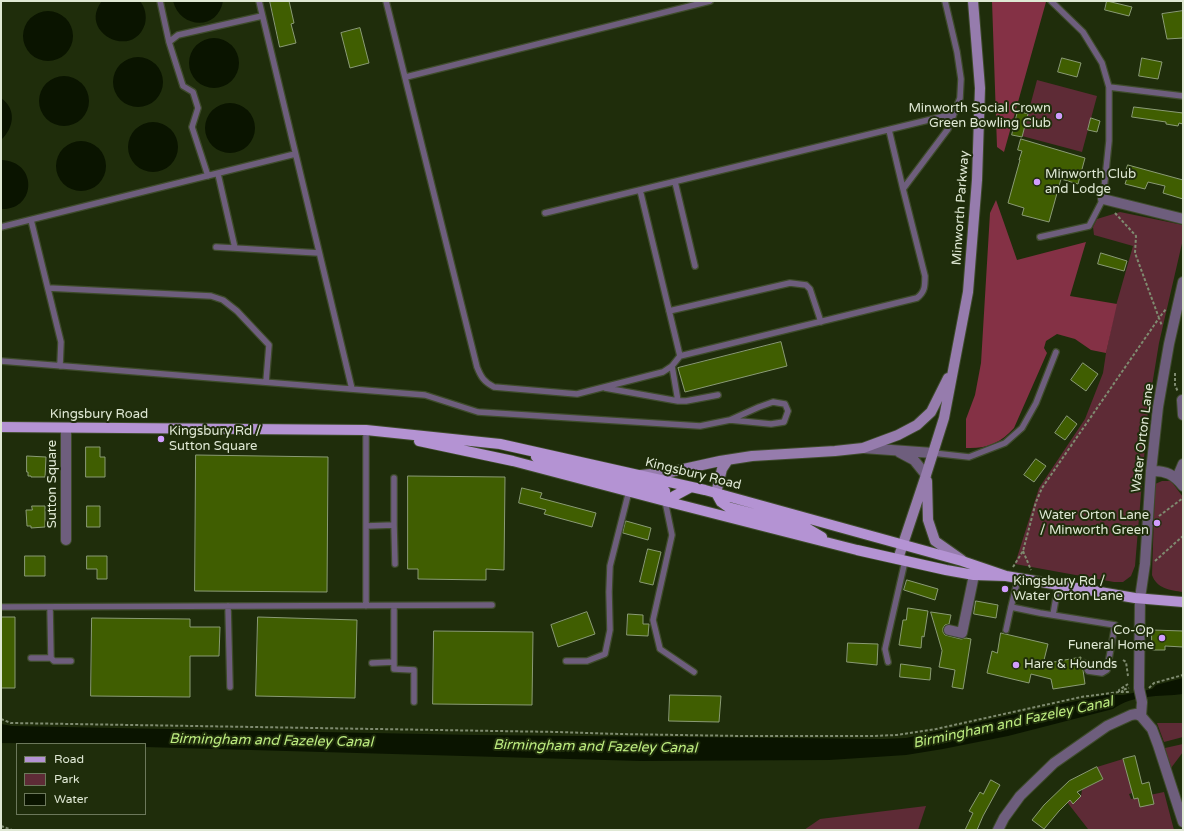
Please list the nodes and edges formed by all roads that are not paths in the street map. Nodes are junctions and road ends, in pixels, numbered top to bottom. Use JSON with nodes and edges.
{"nodes":[{"id":1,"x":160,"y":1,"type":"edge"},
{"id":2,"x":259,"y":1,"type":"edge"},
{"id":3,"x":386,"y":1,"type":"edge"},
{"id":4,"x":710,"y":1,"type":"edge"},
{"id":5,"x":945,"y":1,"type":"edge"},
{"id":6,"x":973,"y":1,"type":"edge"},
{"id":7,"x":1051,"y":1,"type":"edge"},
{"id":8,"x":262,"y":16,"type":"junction"},
{"id":9,"x":169,"y":42,"type":"junction"},
{"id":10,"x":406,"y":77,"type":"junction"},
{"id":11,"x":1109,"y":87,"type":"junction"},
{"id":12,"x":1183,"y":96,"type":"edge"},
{"id":13,"x":954,"y":114,"type":"junction"},
{"id":14,"x":889,"y":130,"type":"junction"},
{"id":15,"x":295,"y":154,"type":"junction"},
{"id":16,"x":218,"y":174,"type":"junction"},
{"id":17,"x":208,"y":176,"type":"junction"},
{"id":18,"x":675,"y":182,"type":"junction"},
{"id":19,"x":902,"y":189,"type":"junction"},
{"id":20,"x":640,"y":190,"type":"junction"},
{"id":21,"x":1103,"y":199,"type":"junction"},
{"id":22,"x":545,"y":213,"type":"dead end"},
{"id":23,"x":1183,"y":219,"type":"edge"},
{"id":24,"x":31,"y":220,"type":"junction"},
{"id":25,"x":1,"y":227,"type":"edge"},
{"id":26,"x":1040,"y":238,"type":"dead end"},
{"id":27,"x":216,"y":247,"type":"dead end"},
{"id":28,"x":235,"y":248,"type":"junction"},
{"id":29,"x":319,"y":252,"type":"junction"},
{"id":30,"x":695,"y":266,"type":"dead end"},
{"id":31,"x":1183,"y":282,"type":"edge"},
{"id":32,"x":48,"y":288,"type":"junction"},
{"id":33,"x":669,"y":311,"type":"junction"},
{"id":34,"x":821,"y":322,"type":"junction"},
{"id":35,"x":1056,"y":352,"type":"dead end"},
{"id":36,"x":680,"y":356,"type":"junction"},
{"id":37,"x":1,"y":361,"type":"edge"},
{"id":38,"x":60,"y":366,"type":"junction"},
{"id":39,"x":672,"y":366,"type":"junction"},
{"id":40,"x":953,"y":367,"type":"junction"},
{"id":41,"x":266,"y":382,"type":"junction"},
{"id":42,"x":602,"y":388,"type":"junction"},
{"id":43,"x":352,"y":389,"type":"junction"},
{"id":44,"x":718,"y":394,"type":"dead end"},
{"id":45,"x":1182,"y":400,"type":"dead end"},
{"id":46,"x":678,"y":401,"type":"junction"},
{"id":47,"x":1183,"y":415,"type":"edge"},
{"id":48,"x":730,"y":420,"type":"junction"},
{"id":49,"x":1,"y":427,"type":"edge"},
{"id":50,"x":66,"y":428,"type":"junction"},
{"id":51,"x":366,"y":430,"type":"junction"},
{"id":52,"x":500,"y":444,"type":"junction"},
{"id":53,"x":863,"y":448,"type":"junction"},
{"id":54,"x":896,"y":450,"type":"junction"},
{"id":55,"x":933,"y":453,"type":"junction"},
{"id":56,"x":728,"y":460,"type":"junction"},
{"id":57,"x":1183,"y":464,"type":"edge"},
{"id":58,"x":1151,"y":471,"type":"junction"},
{"id":59,"x":641,"y":475,"type":"junction"},
{"id":60,"x":926,"y":475,"type":"junction"},
{"id":61,"x":394,"y":478,"type":"dead end"},
{"id":62,"x":1176,"y":478,"type":"junction"},
{"id":63,"x":1183,"y":486,"type":"edge"},
{"id":64,"x":691,"y":487,"type":"junction"},
{"id":65,"x":629,"y":492,"type":"junction"},
{"id":66,"x":716,"y":493,"type":"junction"},
{"id":67,"x":665,"y":501,"type":"junction"},
{"id":68,"x":394,"y":525,"type":"junction"},
{"id":69,"x":366,"y":526,"type":"junction"},
{"id":70,"x":66,"y":540,"type":"dead end"},
{"id":71,"x":835,"y":544,"type":"junction"},
{"id":72,"x":904,"y":545,"type":"junction"},
{"id":73,"x":902,"y":560,"type":"junction"},
{"id":74,"x":962,"y":561,"type":"junction"},
{"id":75,"x":395,"y":564,"type":"dead end"},
{"id":76,"x":974,"y":575,"type":"junction"},
{"id":77,"x":1006,"y":576,"type":"junction"},
{"id":78,"x":1018,"y":579,"type":"junction"},
{"id":79,"x":1058,"y":586,"type":"junction"},
{"id":80,"x":1140,"y":598,"type":"junction"},
{"id":81,"x":1183,"y":602,"type":"edge"},
{"id":82,"x":492,"y":605,"type":"dead end"},
{"id":83,"x":228,"y":606,"type":"junction"},
{"id":84,"x":366,"y":606,"type":"junction"},
{"id":85,"x":394,"y":606,"type":"junction"},
{"id":86,"x":1,"y":607,"type":"edge"},
{"id":87,"x":50,"y":607,"type":"junction"},
{"id":88,"x":1011,"y":607,"type":"junction"},
{"id":89,"x":1053,"y":615,"type":"junction"},
{"id":90,"x":949,"y":630,"type":"dead end"},
{"id":91,"x":1006,"y":630,"type":"dead end"},
{"id":92,"x":31,"y":658,"type":"dead end"},
{"id":93,"x":51,"y":658,"type":"junction"},
{"id":94,"x":71,"y":662,"type":"dead end"},
{"id":95,"x":372,"y":662,"type":"dead end"},
{"id":96,"x":394,"y":662,"type":"junction"},
{"id":97,"x":566,"y":662,"type":"dead end"},
{"id":98,"x":888,"y":662,"type":"dead end"},
{"id":99,"x":1084,"y":663,"type":"dead end"},
{"id":100,"x":694,"y":672,"type":"dead end"},
{"id":101,"x":230,"y":687,"type":"dead end"},
{"id":102,"x":414,"y":702,"type":"dead end"},
{"id":103,"x":1141,"y":716,"type":"junction"},
{"id":104,"x":1181,"y":808,"type":"edge"},
{"id":105,"x":1183,"y":822,"type":"edge"},
{"id":106,"x":998,"y":830,"type":"edge"}],
"edges":[{"from":1,"to":9,"type":"lane"},
{"from":2,"to":8,"type":"lane"},
{"from":3,"to":10,"type":"lane"},
{"from":4,"to":10,"type":"lane"},
{"from":5,"to":13,"type":"lane"},
{"from":6,"to":40,"type":"street","name":"Minworth Parkway"},
{"from":7,"to":11,"type":"lane"},
{"from":8,"to":9,"type":"lane"},
{"from":8,"to":15,"type":"lane"},
{"from":9,"to":17,"type":"lane"},
{"from":10,"to":42,"type":"lane"},
{"from":11,"to":12,"type":"lane"},
{"from":11,"to":21,"type":"lane"},
{"from":13,"to":14,"type":"lane"},
{"from":13,"to":19,"type":"lane"},
{"from":14,"to":18,"type":"lane"},
{"from":14,"to":19,"type":"lane"},
{"from":15,"to":16,"type":"lane"},
{"from":15,"to":29,"type":"lane"},
{"from":16,"to":17,"type":"lane"},
{"from":16,"to":28,"type":"lane"},
{"from":17,"to":24,"type":"lane"},
{"from":18,"to":20,"type":"lane"},
{"from":18,"to":30,"type":"lane"},
{"from":19,"to":34,"type":"lane"},
{"from":20,"to":22,"type":"lane"},
{"from":20,"to":33,"type":"lane"},
{"from":21,"to":23,"type":"street"},
{"from":21,"to":26,"type":"lane"},
{"from":24,"to":25,"type":"lane"},
{"from":24,"to":32,"type":"lane"},
{"from":27,"to":28,"type":"lane"},
{"from":28,"to":29,"type":"lane"},
{"from":29,"to":43,"type":"lane"},
{"from":31,"to":58,"type":"street","name":"Water Orton Lane"},
{"from":32,"to":38,"type":"lane"},
{"from":32,"to":41,"type":"lane"},
{"from":33,"to":34,"type":"lane"},
{"from":33,"to":36,"type":"lane"},
{"from":34,"to":36,"type":"lane"},
{"from":35,"to":55,"type":"lane"},
{"from":36,"to":39,"type":"lane"},
{"from":37,"to":38,"type":"lane"},
{"from":38,"to":41,"type":"lane"},
{"from":39,"to":42,"type":"lane"},
{"from":39,"to":46,"type":"lane"},
{"from":40,"to":53,"type":"street","name":"Minworth Parkway"},
{"from":40,"to":55,"type":"street","name":"Minworth Parkway"},
{"from":41,"to":43,"type":"lane"},
{"from":42,"to":46,"type":"lane"},
{"from":43,"to":48,"type":"lane"},
{"from":44,"to":46,"type":"lane"},
{"from":45,"to":47,"type":"street"},
{"from":48,"to":48,"type":"lane"},
{"from":49,"to":50,"type":"main road","name":"Kingsbury Road"},
{"from":50,"to":51,"type":"main road","name":"Kingsbury Road"},
{"from":50,"to":70,"type":"street","name":"Sutton Square"},
{"from":51,"to":52,"type":"main road","name":"Kingsbury Road"},
{"from":51,"to":65,"type":"main road","name":"Kingsbury Road"},
{"from":51,"to":69,"type":"lane"},
{"from":52,"to":59,"type":"main road","name":"Kingsbury Road"},
{"from":52,"to":67,"type":"main road"},
{"from":53,"to":54,"type":"street"},
{"from":53,"to":56,"type":"street","name":"Minworth Parkway"},
{"from":54,"to":55,"type":"street"},
{"from":54,"to":60,"type":"street"},
{"from":55,"to":60,"type":"street","name":"Minworth Parkway"},
{"from":56,"to":59,"type":"street","name":"Minworth Parkway"},
{"from":56,"to":66,"type":"street"},
{"from":57,"to":62,"type":"street"},
{"from":58,"to":62,"type":"street"},
{"from":58,"to":80,"type":"street","name":"Water Orton Lane"},
{"from":59,"to":64,"type":"main road","name":"Kingsbury Road"},
{"from":60,"to":72,"type":"street","name":"Minworth Parkway"},
{"from":60,"to":74,"type":"street","name":"Minworth Parkway"},
{"from":61,"to":68,"type":"lane"},
{"from":62,"to":63,"type":"street"},
{"from":64,"to":66,"type":"main road","name":"Kingsbury Road"},
{"from":64,"to":67,"type":"main road"},
{"from":65,"to":67,"type":"main road","name":"Kingsbury Road"},
{"from":65,"to":97,"type":"lane"},
{"from":66,"to":71,"type":"main road"},
{"from":66,"to":72,"type":"main road","name":"Kingsbury Road"},
{"from":67,"to":71,"type":"main road","name":"Kingsbury Road"},
{"from":67,"to":100,"type":"lane"},
{"from":68,"to":69,"type":"lane"},
{"from":68,"to":75,"type":"lane"},
{"from":69,"to":84,"type":"lane"},
{"from":71,"to":73,"type":"main road","name":"Kingsbury Road"},
{"from":72,"to":73,"type":"street","name":"Minworth Parkway"},
{"from":72,"to":74,"type":"main road","name":"Kingsbury Road"},
{"from":73,"to":76,"type":"main road","name":"Kingsbury Road"},
{"from":73,"to":98,"type":"lane"},
{"from":74,"to":77,"type":"main road","name":"Kingsbury Road"},
{"from":76,"to":77,"type":"main road","name":"Kingsbury Road"},
{"from":76,"to":90,"type":"street"},
{"from":77,"to":78,"type":"main road","name":"Kingsbury Road"},
{"from":78,"to":79,"type":"main road","name":"Kingsbury Road"},
{"from":78,"to":88,"type":"lane"},
{"from":79,"to":80,"type":"main road","name":"Kingsbury Road"},
{"from":79,"to":89,"type":"lane"},
{"from":80,"to":81,"type":"main road","name":"Kingsbury Road"},
{"from":80,"to":103,"type":"street","name":"Water Orton Lane","bridge":true},
{"from":82,"to":85,"type":"lane"},
{"from":83,"to":84,"type":"lane"},
{"from":83,"to":87,"type":"lane"},
{"from":83,"to":101,"type":"lane"},
{"from":84,"to":85,"type":"lane"},
{"from":85,"to":96,"type":"lane"},
{"from":86,"to":87,"type":"lane"},
{"from":87,"to":93,"type":"lane"},
{"from":88,"to":89,"type":"lane"},
{"from":88,"to":91,"type":"lane"},
{"from":89,"to":99,"type":"lane"},
{"from":92,"to":93,"type":"lane"},
{"from":93,"to":94,"type":"lane"},
{"from":95,"to":96,"type":"lane"},
{"from":96,"to":102,"type":"lane"},
{"from":103,"to":104,"type":"street"},
{"from":103,"to":106,"type":"street"},
{"from":104,"to":105,"type":"street"}]}
